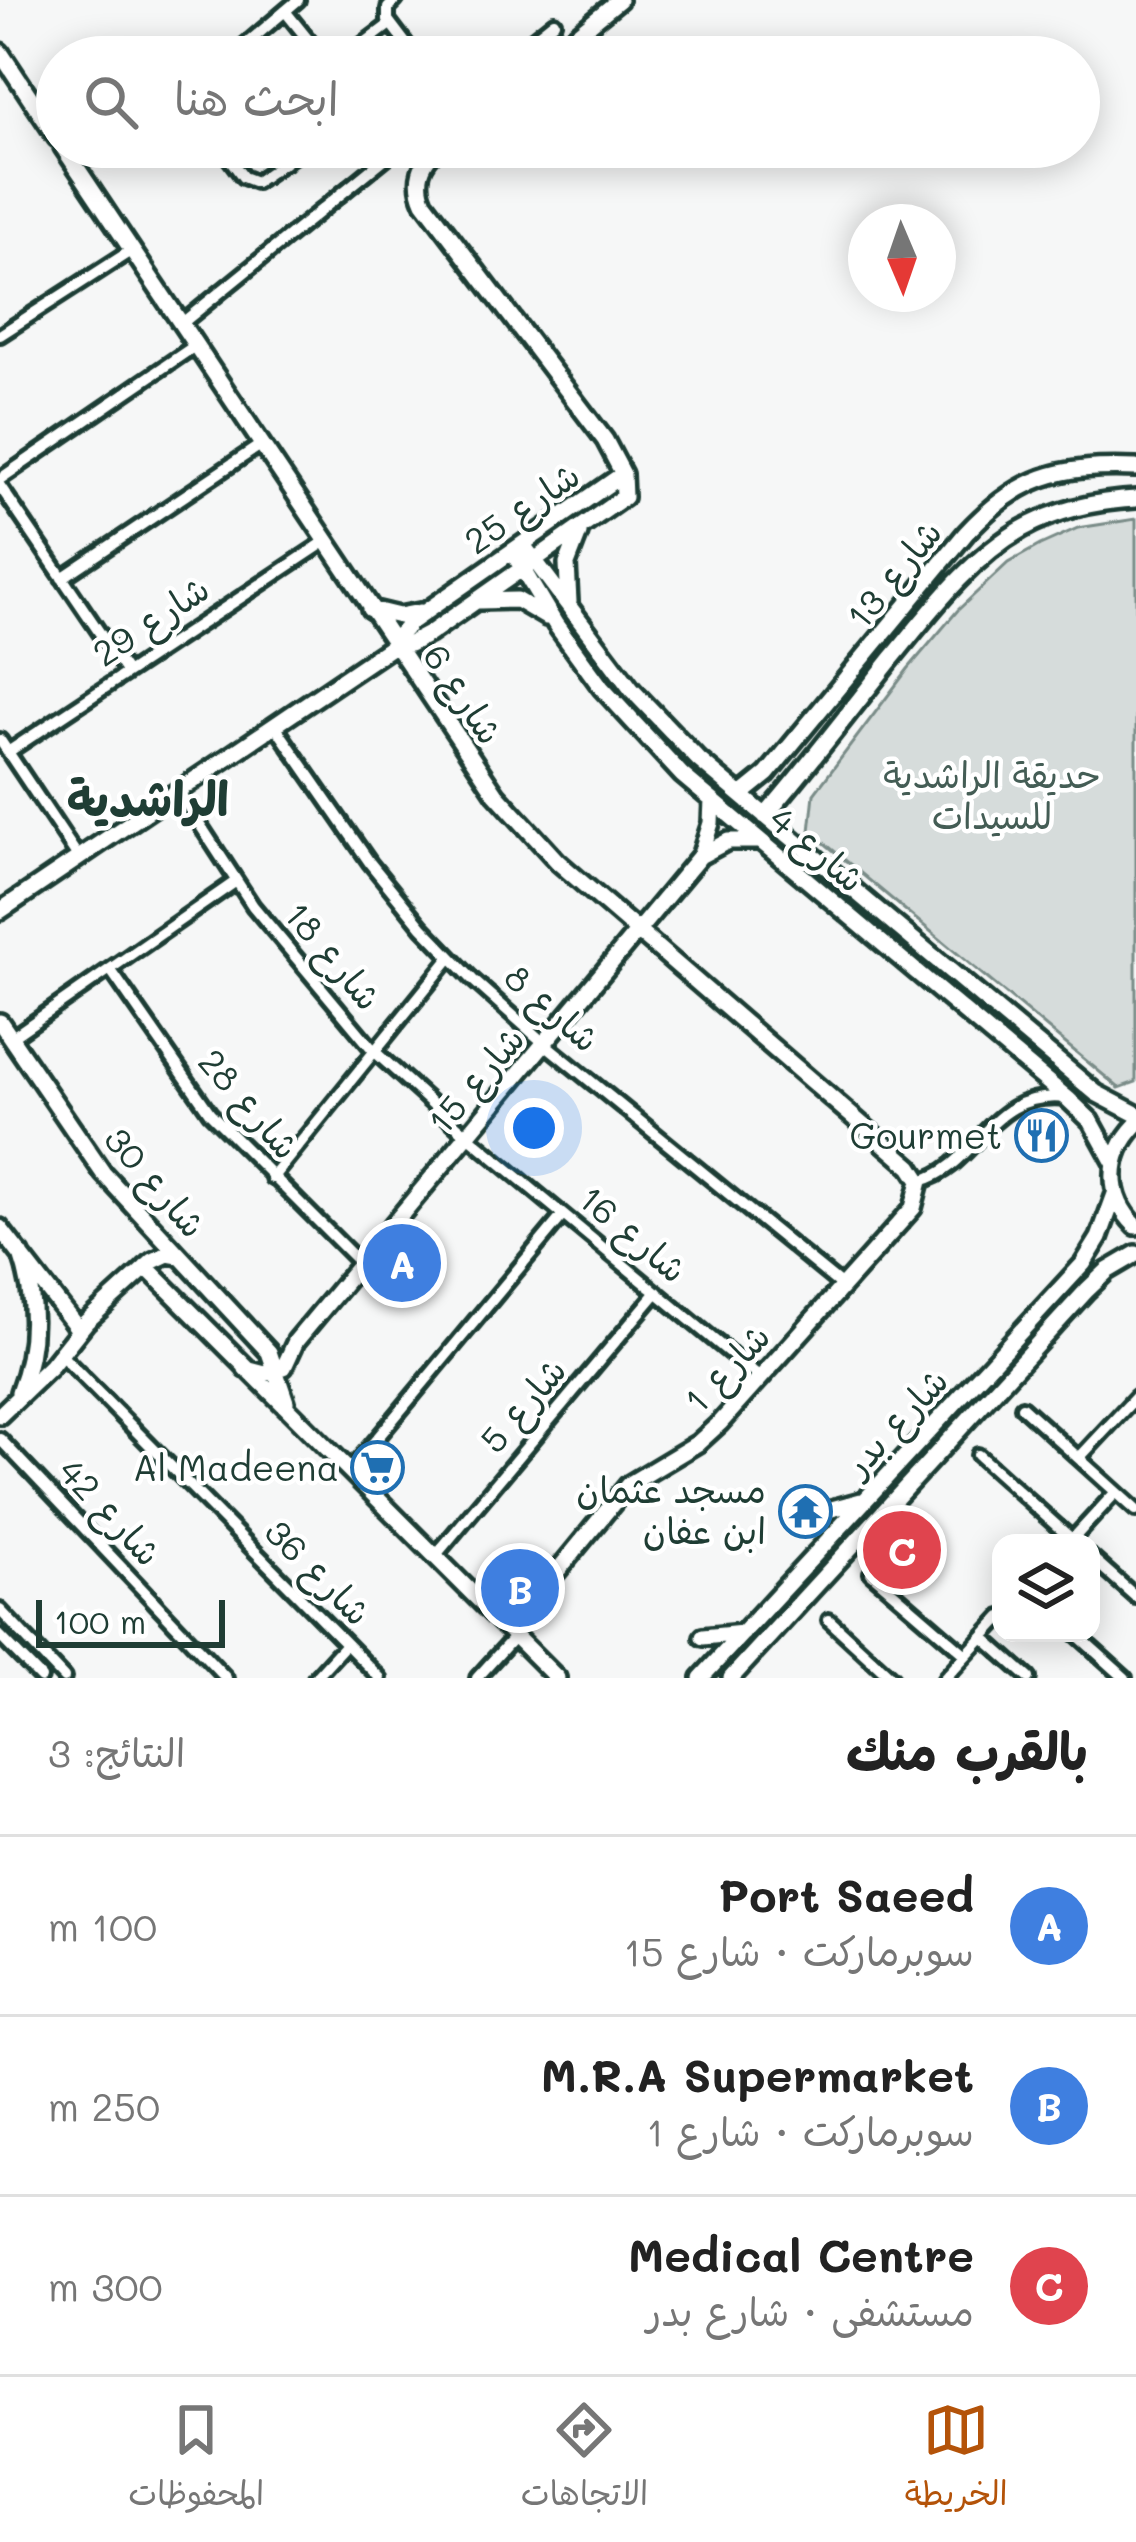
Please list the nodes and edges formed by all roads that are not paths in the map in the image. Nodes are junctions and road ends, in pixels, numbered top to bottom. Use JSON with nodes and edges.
{"nodes":[{"id":1,"x":298,"y":0,"type":"edge"},
{"id":2,"x":396,"y":0,"type":"edge"},
{"id":3,"x":619,"y":0,"type":"edge"},
{"id":4,"x":285,"y":10,"type":"junction"},
{"id":5,"x":554,"y":22,"type":"dead end"},
{"id":6,"x":390,"y":24,"type":"junction"},
{"id":7,"x":255,"y":36,"type":"edge"},
{"id":8,"x":305,"y":36,"type":"edge"},
{"id":9,"x":374,"y":36,"type":"edge"},
{"id":10,"x":399,"y":36,"type":"edge"},
{"id":11,"x":536,"y":36,"type":"edge"},
{"id":12,"x":575,"y":36,"type":"edge"},
{"id":13,"x":0,"y":52,"type":"edge"},
{"id":14,"x":36,"y":106,"type":"edge"},
{"id":15,"x":77,"y":168,"type":"edge"},
{"id":16,"x":236,"y":168,"type":"edge"},
{"id":17,"x":278,"y":168,"type":"edge"},
{"id":18,"x":373,"y":168,"type":"edge"},
{"id":19,"x":423,"y":168,"type":"edge"},
{"id":20,"x":132,"y":250,"type":"junction"},
{"id":21,"x":181,"y":324,"type":"junction"},
{"id":22,"x":0,"y":335,"type":"edge"},
{"id":23,"x":196,"y":345,"type":"junction"},
{"id":24,"x":262,"y":444,"type":"junction"},
{"id":25,"x":1079,"y":467,"type":"junction"},
{"id":26,"x":1136,"y":468,"type":"edge"},
{"id":27,"x":623,"y":474,"type":"junction"},
{"id":28,"x":0,"y":482,"type":"edge"},
{"id":29,"x":1136,"y":499,"type":"edge"},
{"id":30,"x":1000,"y":500,"type":"junction"},
{"id":31,"x":1084,"y":506,"type":"junction"},
{"id":32,"x":583,"y":527,"type":"junction"},
{"id":33,"x":1022,"y":529,"type":"junction"},
{"id":34,"x":326,"y":541,"type":"junction"},
{"id":35,"x":518,"y":549,"type":"junction"},
{"id":36,"x":528,"y":565,"type":"junction"},
{"id":37,"x":62,"y":578,"type":"junction"},
{"id":38,"x":476,"y":601,"type":"junction"},
{"id":39,"x":370,"y":609,"type":"junction"},
{"id":40,"x":429,"y":609,"type":"junction"},
{"id":41,"x":574,"y":616,"type":"junction"},
{"id":42,"x":556,"y":625,"type":"junction"},
{"id":43,"x":429,"y":634,"type":"junction"},
{"id":44,"x":394,"y":645,"type":"junction"},
{"id":45,"x":127,"y":673,"type":"junction"},
{"id":46,"x":420,"y":685,"type":"junction"},
{"id":47,"x":275,"y":726,"type":"junction"},
{"id":48,"x":0,"y":740,"type":"edge"},
{"id":49,"x":8,"y":752,"type":"junction"},
{"id":50,"x":178,"y":791,"type":"junction"},
{"id":51,"x":741,"y":795,"type":"junction"},
{"id":52,"x":712,"y":800,"type":"junction"},
{"id":53,"x":765,"y":816,"type":"junction"},
{"id":54,"x":760,"y":841,"type":"junction"},
{"id":55,"x":700,"y":856,"type":"junction"},
{"id":56,"x":80,"y":858,"type":"junction"},
{"id":57,"x":235,"y":882,"type":"junction"},
{"id":58,"x":0,"y":911,"type":"edge"},
{"id":59,"x":638,"y":933,"type":"junction"},
{"id":60,"x":451,"y":958,"type":"junction"},
{"id":61,"x":110,"y":969,"type":"junction"},
{"id":62,"x":0,"y":1022,"type":"edge"},
{"id":63,"x":11,"y":1038,"type":"junction"},
{"id":64,"x":545,"y":1044,"type":"junction"},
{"id":65,"x":374,"y":1051,"type":"junction"},
{"id":66,"x":1068,"y":1099,"type":"junction"},
{"id":67,"x":1136,"y":1114,"type":"edge"},
{"id":68,"x":1136,"y":1125,"type":"edge"},
{"id":69,"x":468,"y":1136,"type":"junction"},
{"id":70,"x":1114,"y":1163,"type":"junction"},
{"id":71,"x":272,"y":1178,"type":"junction"},
{"id":72,"x":920,"y":1181,"type":"junction"},
{"id":73,"x":1115,"y":1194,"type":"junction"},
{"id":74,"x":563,"y":1215,"type":"junction"},
{"id":75,"x":1136,"y":1226,"type":"edge"},
{"id":76,"x":0,"y":1228,"type":"edge"},
{"id":77,"x":156,"y":1232,"type":"junction"},
{"id":78,"x":1136,"y":1254,"type":"edge"},
{"id":79,"x":21,"y":1255,"type":"junction"},
{"id":80,"x":179,"y":1256,"type":"junction"},
{"id":81,"x":150,"y":1264,"type":"junction"},
{"id":82,"x":361,"y":1264,"type":"junction"},
{"id":83,"x":842,"y":1286,"type":"junction"},
{"id":84,"x":657,"y":1292,"type":"junction"},
{"id":85,"x":79,"y":1330,"type":"junction"},
{"id":86,"x":296,"y":1342,"type":"junction"},
{"id":87,"x":264,"y":1346,"type":"junction"},
{"id":88,"x":61,"y":1355,"type":"junction"},
{"id":89,"x":246,"y":1369,"type":"junction"},
{"id":90,"x":278,"y":1371,"type":"junction"},
{"id":91,"x":760,"y":1378,"type":"junction"},
{"id":92,"x":1136,"y":1396,"type":"edge"},
{"id":93,"x":14,"y":1402,"type":"junction"},
{"id":94,"x":1022,"y":1407,"type":"dead end"},
{"id":95,"x":1124,"y":1409,"type":"junction"},
{"id":96,"x":290,"y":1410,"type":"junction"},
{"id":97,"x":0,"y":1415,"type":"edge"},
{"id":98,"x":1136,"y":1421,"type":"edge"},
{"id":99,"x":0,"y":1439,"type":"edge"},
{"id":100,"x":978,"y":1455,"type":"dead end"},
{"id":101,"x":1079,"y":1458,"type":"junction"},
{"id":102,"x":350,"y":1471,"type":"junction"},
{"id":103,"x":1116,"y":1492,"type":"junction"},
{"id":104,"x":864,"y":1500,"type":"junction"},
{"id":105,"x":1136,"y":1510,"type":"edge"},
{"id":106,"x":817,"y":1514,"type":"dead end"},
{"id":107,"x":1063,"y":1534,"type":"edge"},
{"id":108,"x":1079,"y":1534,"type":"edge"},
{"id":109,"x":435,"y":1556,"type":"junction"},
{"id":110,"x":1100,"y":1565,"type":"edge"},
{"id":111,"x":872,"y":1573,"type":"dead end"},
{"id":112,"x":1136,"y":1597,"type":"edge"},
{"id":113,"x":0,"y":1610,"type":"edge"},
{"id":114,"x":829,"y":1620,"type":"dead end"},
{"id":115,"x":992,"y":1627,"type":"edge"},
{"id":116,"x":512,"y":1633,"type":"junction"},
{"id":117,"x":743,"y":1633,"type":"junction"},
{"id":118,"x":0,"y":1636,"type":"edge"},
{"id":119,"x":703,"y":1637,"type":"dead end"},
{"id":120,"x":983,"y":1637,"type":"junction"},
{"id":121,"x":1085,"y":1642,"type":"edge"},
{"id":122,"x":346,"y":1644,"type":"junction"},
{"id":123,"x":752,"y":1654,"type":"junction"},
{"id":124,"x":966,"y":1655,"type":"junction"},
{"id":125,"x":41,"y":1678,"type":"edge"},
{"id":126,"x":64,"y":1678,"type":"edge"},
{"id":127,"x":226,"y":1678,"type":"edge"},
{"id":128,"x":315,"y":1678,"type":"edge"},
{"id":129,"x":380,"y":1678,"type":"edge"},
{"id":130,"x":477,"y":1678,"type":"edge"},
{"id":131,"x":557,"y":1678,"type":"edge"},
{"id":132,"x":701,"y":1678,"type":"edge"},
{"id":133,"x":731,"y":1678,"type":"edge"},
{"id":134,"x":751,"y":1678,"type":"edge"},
{"id":135,"x":892,"y":1678,"type":"edge"},
{"id":136,"x":945,"y":1678,"type":"edge"},
{"id":137,"x":1029,"y":1678,"type":"edge"},
{"id":138,"x":1125,"y":1678,"type":"edge"}],
"edges":[{"from":1,"to":4,"type":"street"},
{"from":2,"to":6,"type":"street"},
{"from":3,"to":12,"type":"street"},
{"from":4,"to":7,"type":"street"},
{"from":4,"to":8,"type":"street"},
{"from":5,"to":11,"type":"street"},
{"from":6,"to":9,"type":"street"},
{"from":6,"to":10,"type":"street"},
{"from":13,"to":14,"type":"street"},
{"from":15,"to":20,"type":"street","name":"شارع 6"},
{"from":16,"to":17,"type":"street"},
{"from":18,"to":21,"type":"street"},
{"from":19,"to":27,"type":"street"},
{"from":20,"to":21,"type":"street","name":"شارع 6"},
{"from":20,"to":22,"type":"street"},
{"from":21,"to":23,"type":"street","name":"شارع 6"},
{"from":23,"to":24,"type":"street","name":"شارع 6"},
{"from":23,"to":28,"type":"street"},
{"from":24,"to":34,"type":"street","name":"شارع 6"},
{"from":24,"to":37,"type":"street"},
{"from":25,"to":26,"type":"street","name":"شارع 13"},
{"from":25,"to":30,"type":"street","name":"شارع 13"},
{"from":25,"to":31,"type":"street"},
{"from":27,"to":32,"type":"street","name":"شارع 25"},
{"from":27,"to":35,"type":"street","name":"شارع 25"},
{"from":28,"to":37,"type":"street"},
{"from":29,"to":31,"type":"street","name":"شارع 13"},
{"from":30,"to":33,"type":"street"},
{"from":30,"to":51,"type":"street","name":"شارع 13"},
{"from":31,"to":33,"type":"street","name":"شارع 13"},
{"from":32,"to":36,"type":"street","name":"شارع 25"},
{"from":32,"to":41,"type":"street"},
{"from":33,"to":53,"type":"street","name":"شارع 13"},
{"from":34,"to":39,"type":"street","name":"شارع 6"},
{"from":34,"to":45,"type":"street","name":"شارع 29"},
{"from":35,"to":36,"type":"street","name":"شارع 4"},
{"from":35,"to":40,"type":"street","name":"شارع 25"},
{"from":36,"to":38,"type":"street","name":"شارع 25"},
{"from":36,"to":41,"type":"street","name":"شارع 4"},
{"from":36,"to":42,"type":"street","name":"شارع 4"},
{"from":37,"to":45,"type":"street"},
{"from":38,"to":42,"type":"street"},
{"from":38,"to":43,"type":"street","name":"شارع 25"},
{"from":39,"to":40,"type":"street"},
{"from":39,"to":44,"type":"street","name":"شارع 6"},
{"from":40,"to":44,"type":"street","name":"شارع 25"},
{"from":41,"to":51,"type":"street","name":"شارع 4"},
{"from":42,"to":52,"type":"street","name":"شارع 4"},
{"from":43,"to":44,"type":"street","name":"شارع 25"},
{"from":43,"to":46,"type":"street"},
{"from":44,"to":46,"type":"street","name":"شارع 6"},
{"from":44,"to":47,"type":"street","name":"شارع 25"},
{"from":45,"to":49,"type":"street","name":"شارع 29"},
{"from":46,"to":59,"type":"street","name":"شارع 6"},
{"from":47,"to":50,"type":"street","name":"شارع 25"},
{"from":47,"to":60,"type":"street","name":"شارع 8"},
{"from":48,"to":49,"type":"street"},
{"from":49,"to":56,"type":"street"},
{"from":50,"to":56,"type":"street","name":"شارع 25"},
{"from":50,"to":57,"type":"street","name":"شارع 18"},
{"from":51,"to":53,"type":"street","name":"شارع 4"},
{"from":52,"to":54,"type":"street","name":"شارع 4"},
{"from":52,"to":55,"type":"street","name":"شارع 15"},
{"from":53,"to":67,"type":"street","name":"شارع 4"},
{"from":54,"to":55,"type":"street"},
{"from":54,"to":66,"type":"street","name":"شارع 4"},
{"from":55,"to":59,"type":"street","name":"شارع 15"},
{"from":56,"to":58,"type":"street","name":"شارع 25"},
{"from":57,"to":61,"type":"street"},
{"from":57,"to":65,"type":"street","name":"شارع 18"},
{"from":59,"to":64,"type":"street","name":"شارع 15"},
{"from":59,"to":72,"type":"street","name":"شارع 6"},
{"from":60,"to":64,"type":"street","name":"شارع 8"},
{"from":60,"to":65,"type":"street"},
{"from":61,"to":63,"type":"street"},
{"from":61,"to":71,"type":"street","name":"شارع 28"},
{"from":62,"to":63,"type":"street","name":"شارع 30"},
{"from":63,"to":77,"type":"street","name":"شارع 30"},
{"from":64,"to":69,"type":"street","name":"شارع 15"},
{"from":64,"to":83,"type":"street","name":"شارع 8"},
{"from":65,"to":69,"type":"street","name":"شارع 18"},
{"from":65,"to":71,"type":"street"},
{"from":66,"to":70,"type":"street","name":"شارع 4"},
{"from":66,"to":72,"type":"street"},
{"from":68,"to":70,"type":"street"},
{"from":69,"to":74,"type":"street","name":"شارع 16"},
{"from":69,"to":82,"type":"street","name":"شارع 15"},
{"from":70,"to":73,"type":"street"},
{"from":71,"to":82,"type":"street","name":"شارع 28"},
{"from":72,"to":83,"type":"street","name":"شارع 1"},
{"from":73,"to":75,"type":"street"},
{"from":73,"to":104,"type":"street","name":"شارع بدر"},
{"from":74,"to":84,"type":"street","name":"شارع 16"},
{"from":74,"to":102,"type":"street"},
{"from":76,"to":79,"type":"street"},
{"from":77,"to":80,"type":"street","name":"شارع 30"},
{"from":77,"to":81,"type":"street"},
{"from":78,"to":123,"type":"street","name":"شارع بدر"},
{"from":79,"to":85,"type":"street"},
{"from":79,"to":93,"type":"street"},
{"from":80,"to":81,"type":"street"},
{"from":80,"to":87,"type":"street","name":"شارع 30"},
{"from":81,"to":85,"type":"street"},
{"from":81,"to":89,"type":"street","name":"شارع 30"},
{"from":82,"to":86,"type":"street","name":"شارع 15"},
{"from":83,"to":91,"type":"street","name":"شارع 1"},
{"from":84,"to":91,"type":"street","name":"شارع 16"},
{"from":84,"to":109,"type":"street","name":"شارع 5"},
{"from":85,"to":88,"type":"street"},
{"from":86,"to":87,"type":"street"},
{"from":86,"to":90,"type":"street","name":"شارع 15"},
{"from":87,"to":90,"type":"street","name":"شارع 30"},
{"from":88,"to":93,"type":"street"},
{"from":88,"to":122,"type":"street","name":"شارع 36"},
{"from":89,"to":90,"type":"street"},
{"from":89,"to":96,"type":"street","name":"شارع 30"},
{"from":90,"to":96,"type":"street","name":"شارع 30"},
{"from":91,"to":116,"type":"street","name":"شارع 1"},
{"from":92,"to":95,"type":"street"},
{"from":93,"to":97,"type":"street"},
{"from":94,"to":101,"type":"street"},
{"from":95,"to":98,"type":"street"},
{"from":95,"to":101,"type":"street"},
{"from":96,"to":102,"type":"street","name":"شارع 30"},
{"from":99,"to":127,"type":"street","name":"شارع 42"},
{"from":100,"to":107,"type":"street"},
{"from":101,"to":103,"type":"street"},
{"from":102,"to":109,"type":"street","name":"شارع 30"},
{"from":103,"to":105,"type":"street"},
{"from":103,"to":108,"type":"street"},
{"from":104,"to":106,"type":"street"},
{"from":104,"to":117,"type":"street","name":"شارع بدر"},
{"from":109,"to":116,"type":"street","name":"شارع 30"},
{"from":110,"to":112,"type":"street"},
{"from":111,"to":124,"type":"street"},
{"from":113,"to":126,"type":"street"},
{"from":114,"to":135,"type":"street"},
{"from":115,"to":120,"type":"street"},
{"from":116,"to":130,"type":"street"},
{"from":116,"to":131,"type":"street","name":"شارع 30"},
{"from":117,"to":119,"type":"street"},
{"from":117,"to":132,"type":"street","name":"شارع بدر"},
{"from":118,"to":125,"type":"street"},
{"from":120,"to":124,"type":"street"},
{"from":120,"to":137,"type":"street"},
{"from":121,"to":138,"type":"street"},
{"from":122,"to":128,"type":"street"},
{"from":122,"to":129,"type":"street","name":"شارع 36"},
{"from":123,"to":133,"type":"street","name":"شارع بدر"},
{"from":123,"to":134,"type":"street"},
{"from":124,"to":136,"type":"street"}]}
